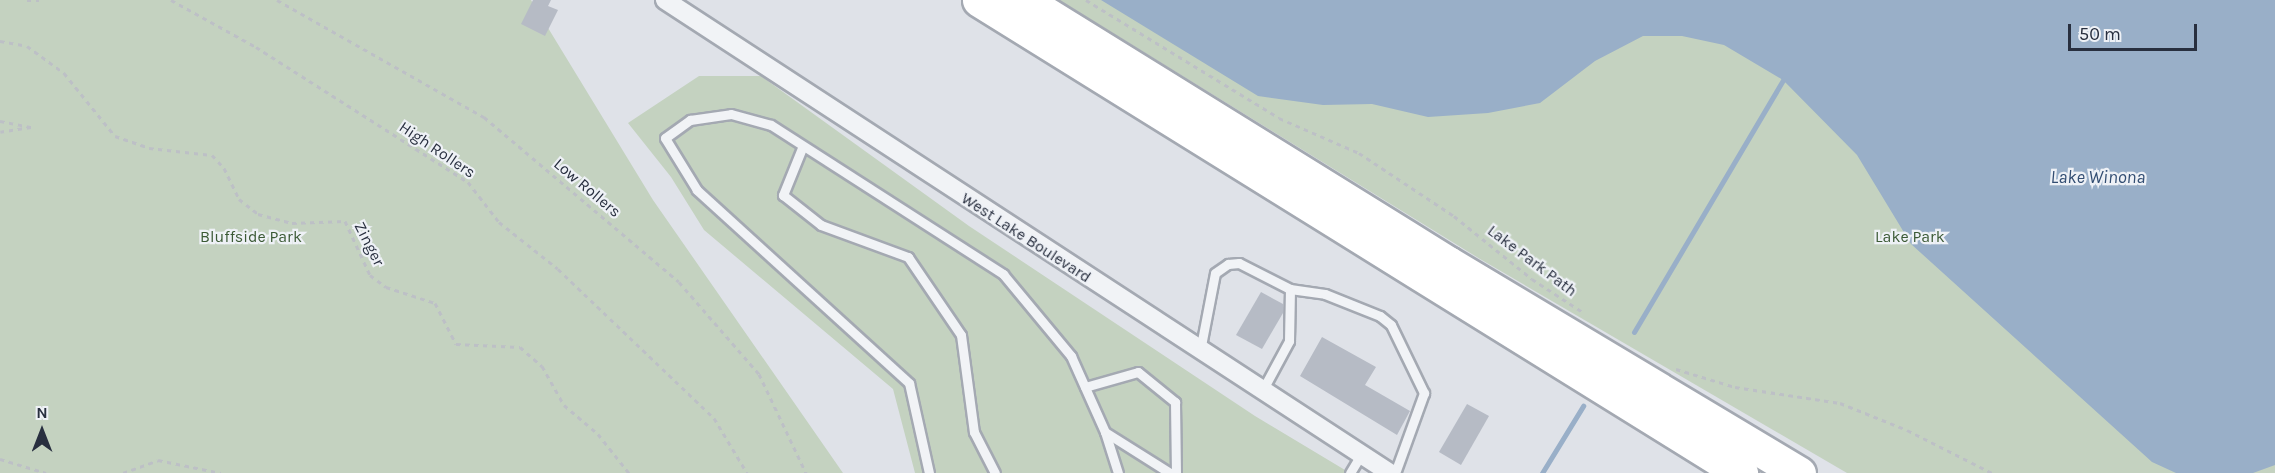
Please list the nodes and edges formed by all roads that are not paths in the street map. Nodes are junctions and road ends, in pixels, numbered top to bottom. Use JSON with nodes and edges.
{"nodes":[{"id":1,"x":665,"y":0,"type":"edge"},
{"id":2,"x":979,"y":0,"type":"edge"},
{"id":3,"x":1024,"y":0,"type":"edge"},
{"id":4,"x":802,"y":148,"type":"junction"},
{"id":5,"x":1290,"y":289,"type":"junction"},
{"id":6,"x":1200,"y":351,"type":"junction"},
{"id":7,"x":1085,"y":387,"type":"junction"},
{"id":8,"x":1262,"y":391,"type":"junction"},
{"id":9,"x":1105,"y":432,"type":"junction"},
{"id":10,"x":1361,"y":455,"type":"junction"},
{"id":11,"x":929,"y":473,"type":"edge"},
{"id":12,"x":995,"y":473,"type":"edge"},
{"id":13,"x":1118,"y":473,"type":"edge"},
{"id":14,"x":1170,"y":473,"type":"edge"},
{"id":15,"x":1176,"y":473,"type":"edge"},
{"id":16,"x":1350,"y":473,"type":"edge"},
{"id":17,"x":1390,"y":473,"type":"edge"},
{"id":18,"x":1395,"y":473,"type":"edge"},
{"id":19,"x":1741,"y":473,"type":"edge"},
{"id":20,"x":1799,"y":473,"type":"edge"}],
"edges":[{"from":1,"to":6,"type":"street","name":"West Lake Boulevard"},
{"from":2,"to":19,"type":"highway"},
{"from":3,"to":20,"type":"highway"},
{"from":4,"to":7,"type":"lane"},
{"from":4,"to":11,"type":"lane"},
{"from":4,"to":12,"type":"lane"},
{"from":5,"to":6,"type":"lane"},
{"from":5,"to":8,"type":"lane"},
{"from":5,"to":18,"type":"lane"},
{"from":6,"to":8,"type":"street","name":"West Lake Boulevard"},
{"from":7,"to":9,"type":"lane"},
{"from":7,"to":15,"type":"lane"},
{"from":8,"to":10,"type":"street","name":"West Lake Boulevard"},
{"from":9,"to":13,"type":"lane"},
{"from":9,"to":14,"type":"lane"},
{"from":10,"to":16,"type":"lane"},
{"from":10,"to":17,"type":"street","name":"West Lake Boulevard"}]}
